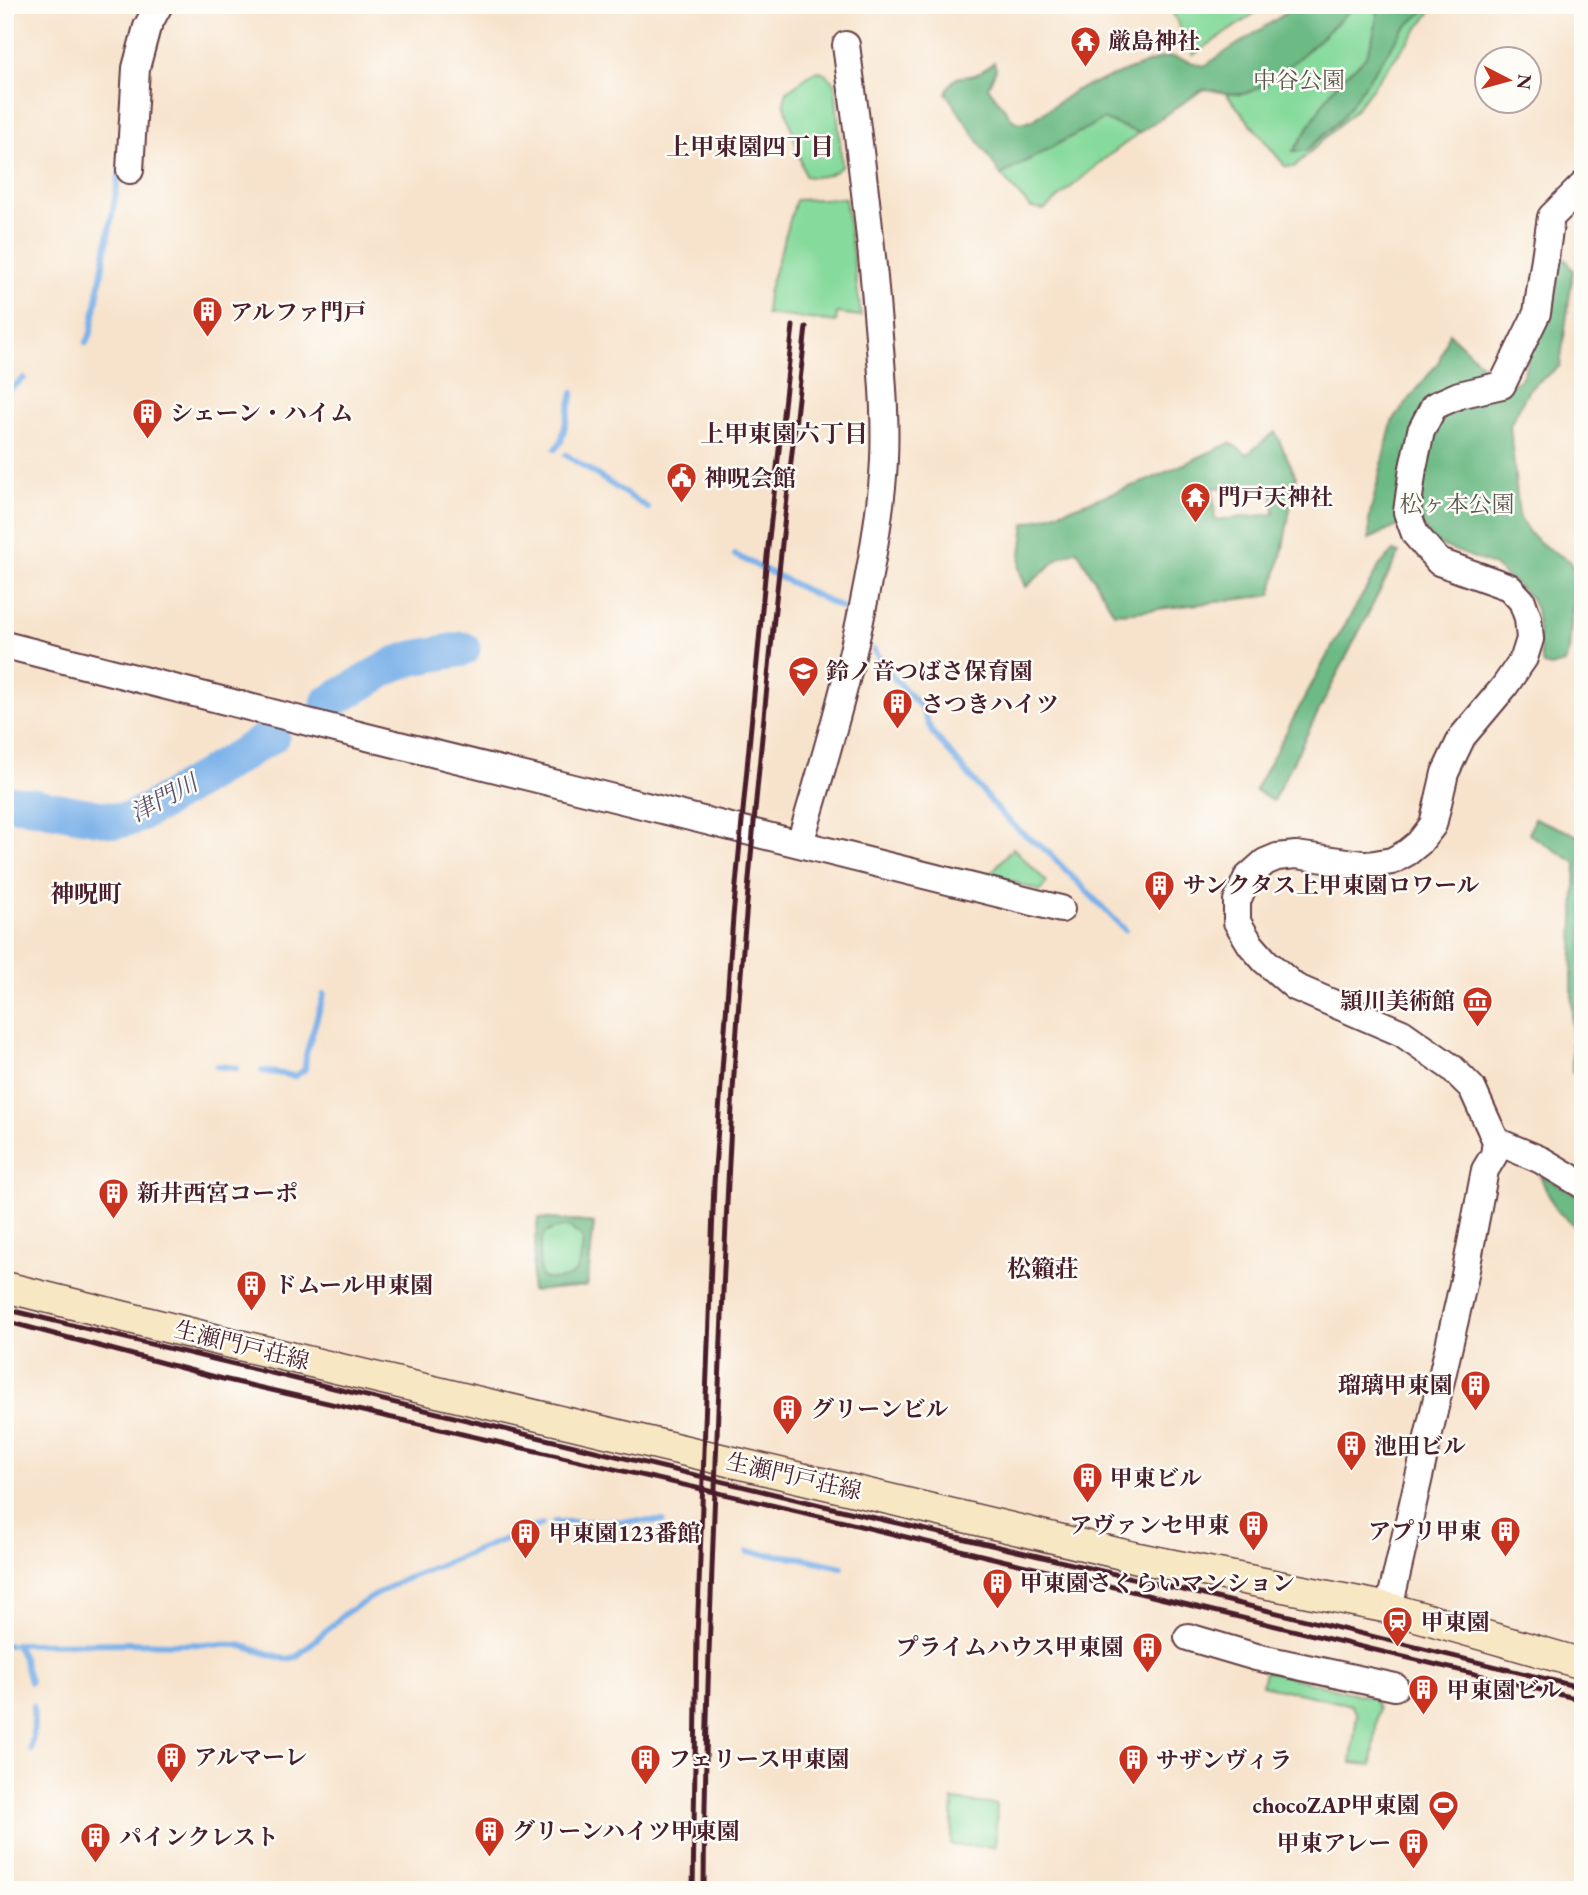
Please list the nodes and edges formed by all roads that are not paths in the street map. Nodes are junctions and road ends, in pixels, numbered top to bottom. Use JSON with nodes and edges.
{"nodes":[{"id":1,"x":159,"y":5,"type":"edge"},
{"id":2,"x":846,"y":45,"type":"dead end"},
{"id":3,"x":131,"y":170,"type":"dead end"},
{"id":4,"x":1583,"y":185,"type":"edge"},
{"id":5,"x":5,"y":645,"type":"edge"},
{"id":6,"x":800,"y":843,"type":"junction"},
{"id":7,"x":1061,"y":909,"type":"dead end"},
{"id":8,"x":1496,"y":1141,"type":"junction"},
{"id":9,"x":1583,"y":1185,"type":"edge"},
{"id":10,"x":5,"y":1287,"type":"edge"},
{"id":11,"x":1389,"y":1608,"type":"junction"},
{"id":12,"x":1188,"y":1637,"type":"dead end"},
{"id":13,"x":1583,"y":1664,"type":"edge"},
{"id":14,"x":1395,"y":1687,"type":"dead end"}],
"edges":[{"from":1,"to":3,"type":"street"},
{"from":2,"to":6,"type":"street"},
{"from":4,"to":8,"type":"street"},
{"from":5,"to":6,"type":"street"},
{"from":6,"to":7,"type":"street"},
{"from":8,"to":9,"type":"street"},
{"from":8,"to":11,"type":"street"},
{"from":10,"to":11,"type":"main road","name":"生瀬門戸荘線"},
{"from":11,"to":13,"type":"main road","name":"生瀬門戸荘線"},
{"from":12,"to":14,"type":"street"}]}
